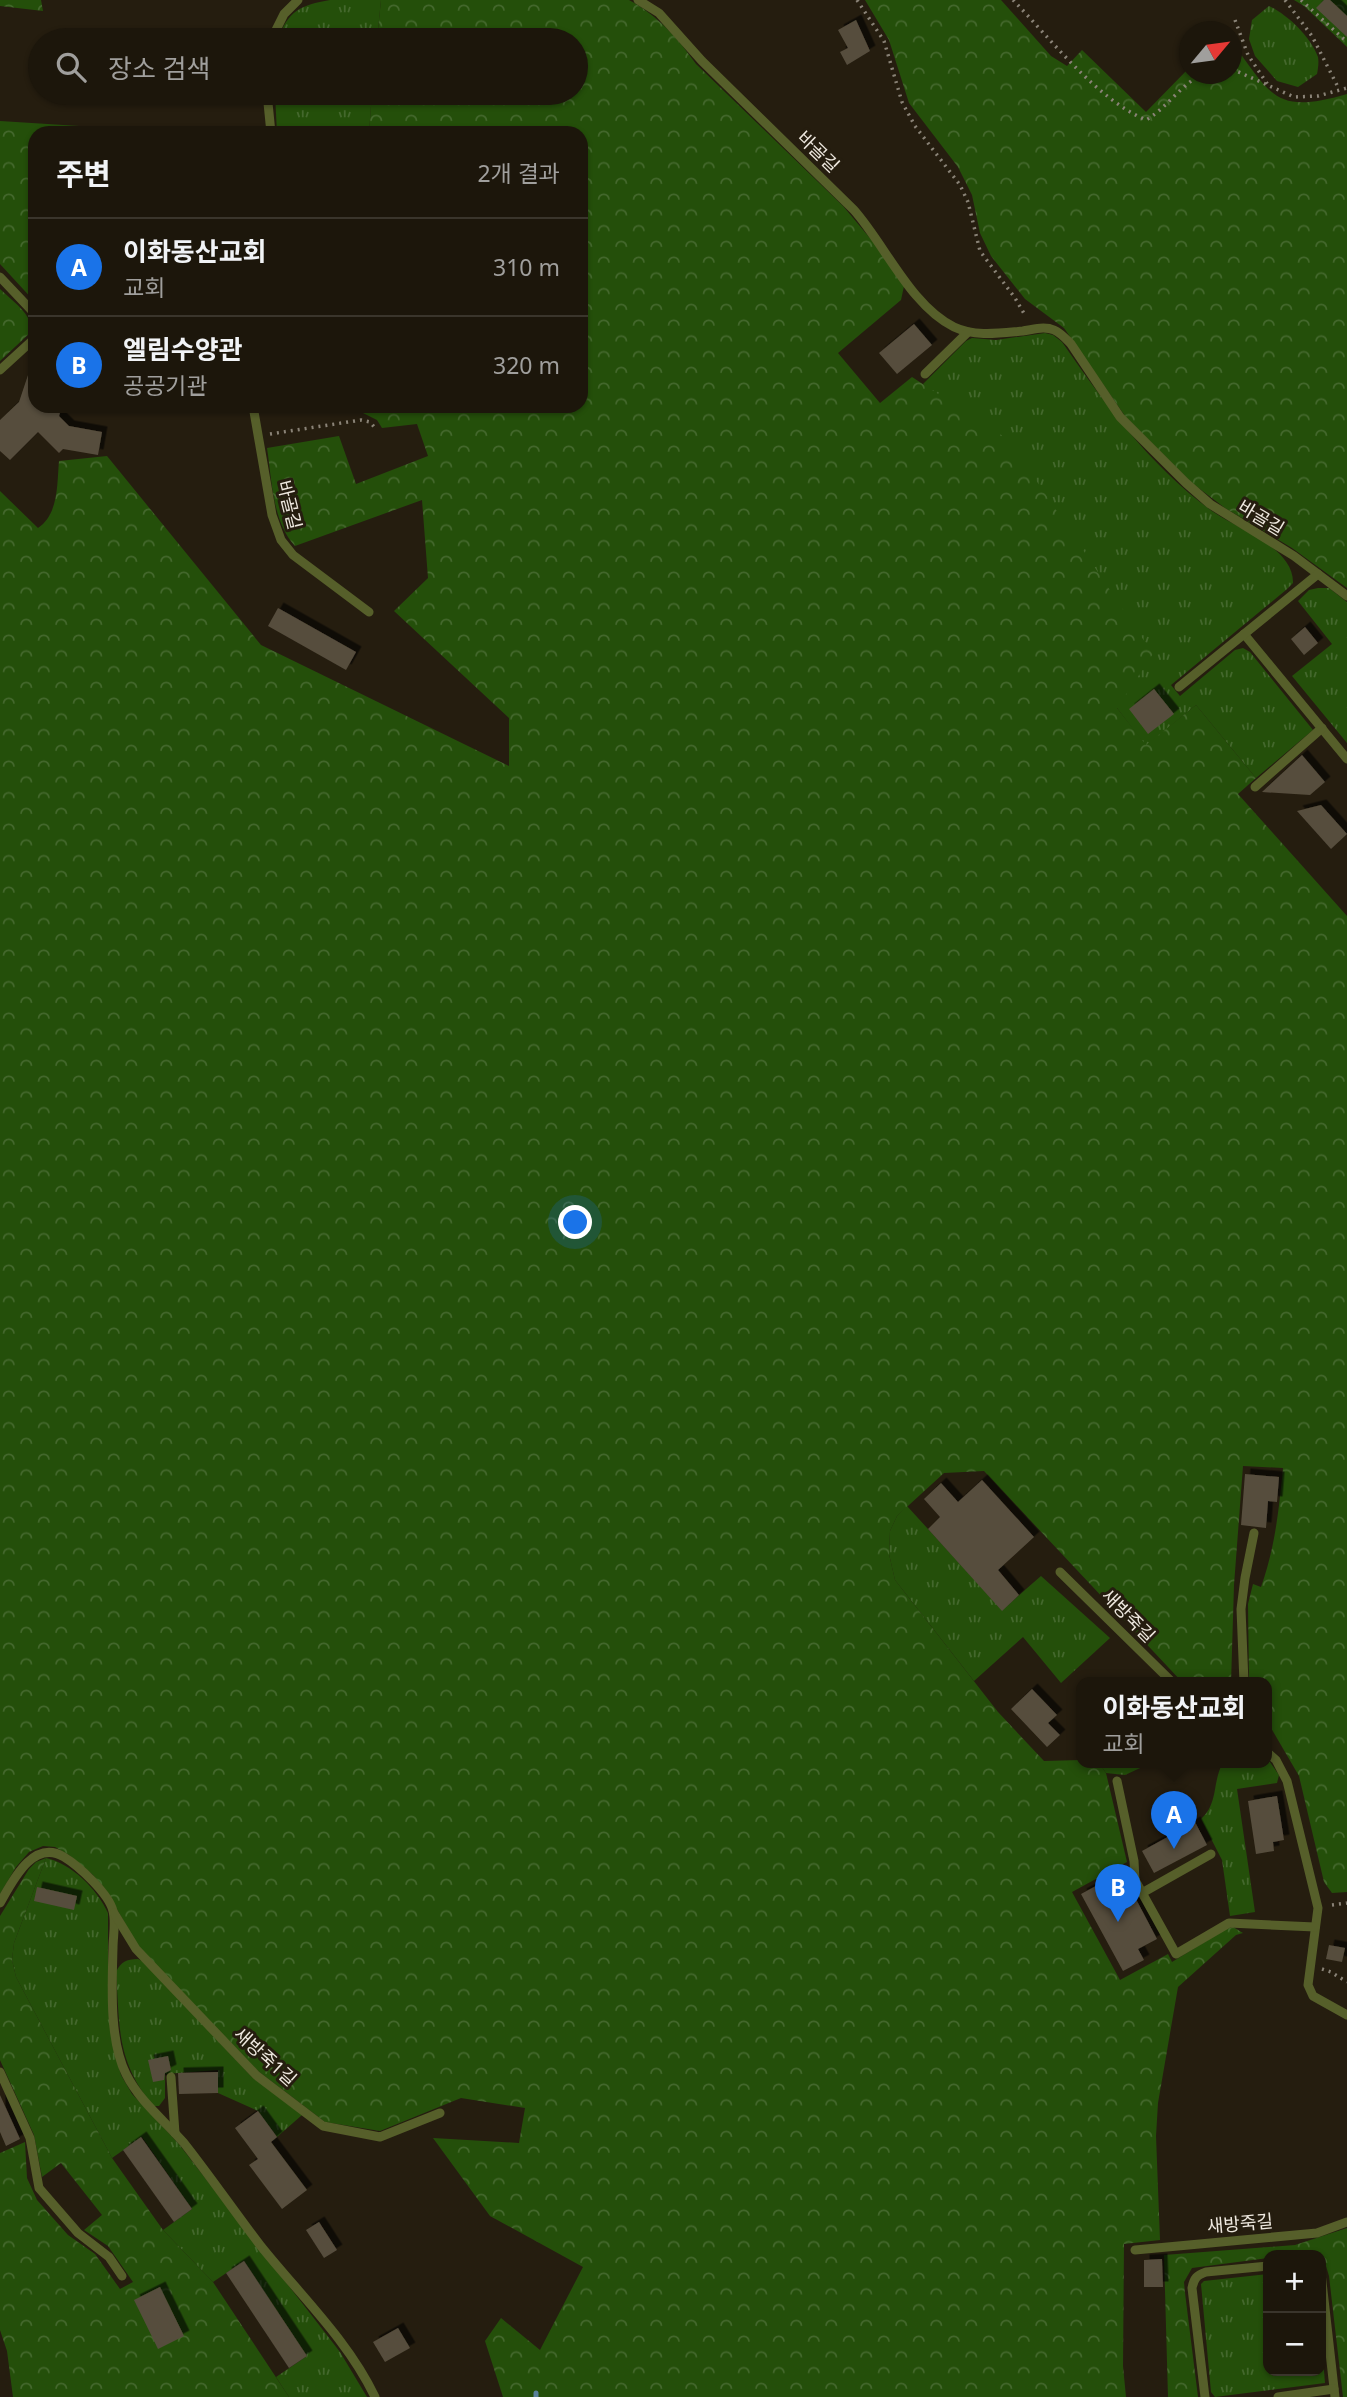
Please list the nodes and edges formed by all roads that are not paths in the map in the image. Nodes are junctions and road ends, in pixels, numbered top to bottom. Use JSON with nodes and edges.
{"nodes":[{"id":1,"x":298,"y":0,"type":"edge"},
{"id":2,"x":638,"y":0,"type":"edge"},
{"id":3,"x":277,"y":28,"type":"edge"},
{"id":4,"x":268,"y":105,"type":"edge"},
{"id":5,"x":270,"y":126,"type":"edge"},
{"id":6,"x":0,"y":277,"type":"edge"},
{"id":7,"x":28,"y":307,"type":"edge"},
{"id":8,"x":968,"y":331,"type":"junction"},
{"id":9,"x":28,"y":344,"type":"edge"},
{"id":10,"x":0,"y":370,"type":"edge"},
{"id":11,"x":925,"y":374,"type":"dead end"},
{"id":12,"x":254,"y":413,"type":"edge"},
{"id":13,"x":1318,"y":574,"type":"junction"},
{"id":14,"x":1347,"y":596,"type":"edge"},
{"id":15,"x":369,"y":612,"type":"dead end"},
{"id":16,"x":1244,"y":634,"type":"junction"},
{"id":17,"x":1179,"y":687,"type":"dead end"},
{"id":18,"x":1322,"y":728,"type":"junction"},
{"id":19,"x":1347,"y":759,"type":"edge"},
{"id":20,"x":1255,"y":787,"type":"dead end"},
{"id":21,"x":1254,"y":1533,"type":"dead end"},
{"id":22,"x":1060,"y":1572,"type":"dead end"},
{"id":23,"x":1167,"y":1677,"type":"edge"},
{"id":24,"x":1244,"y":1677,"type":"edge"},
{"id":25,"x":1272,"y":1756,"type":"edge"},
{"id":26,"x":1117,"y":1781,"type":"dead end"},
{"id":27,"x":1211,"y":1854,"type":"dead end"},
{"id":28,"x":1142,"y":1893,"type":"junction"},
{"id":29,"x":0,"y":1903,"type":"edge"},
{"id":30,"x":113,"y":1911,"type":"junction"},
{"id":31,"x":1315,"y":1927,"type":"junction"},
{"id":32,"x":1347,"y":2015,"type":"edge"},
{"id":33,"x":0,"y":2072,"type":"edge"},
{"id":34,"x":171,"y":2077,"type":"dead end"},
{"id":35,"x":440,"y":2113,"type":"dead end"},
{"id":36,"x":174,"y":2133,"type":"junction"},
{"id":37,"x":1347,"y":2222,"type":"edge"},
{"id":38,"x":1135,"y":2250,"type":"dead end"},
{"id":39,"x":1263,"y":2266,"type":"edge"},
{"id":40,"x":122,"y":2276,"type":"dead end"},
{"id":41,"x":1325,"y":2313,"type":"edge"},
{"id":42,"x":1334,"y":2393,"type":"edge"},
{"id":43,"x":375,"y":2397,"type":"edge"},
{"id":44,"x":1205,"y":2397,"type":"edge"},
{"id":45,"x":1278,"y":2397,"type":"edge"}],
"edges":[{"from":1,"to":3,"type":"lane"},
{"from":2,"to":8,"type":"lane","name":"바골길"},
{"from":4,"to":5,"type":"lane"},
{"from":6,"to":7,"type":"lane"},
{"from":8,"to":11,"type":"lane"},
{"from":8,"to":13,"type":"lane","name":"바골길"},
{"from":9,"to":10,"type":"lane"},
{"from":12,"to":15,"type":"lane","name":"바골길"},
{"from":13,"to":14,"type":"lane","name":"바골길"},
{"from":13,"to":16,"type":"lane"},
{"from":16,"to":17,"type":"lane"},
{"from":16,"to":18,"type":"lane"},
{"from":18,"to":19,"type":"lane"},
{"from":18,"to":20,"type":"lane"},
{"from":21,"to":24,"type":"lane"},
{"from":22,"to":23,"type":"lane","name":"새방죽길"},
{"from":25,"to":31,"type":"lane"},
{"from":26,"to":28,"type":"lane"},
{"from":27,"to":28,"type":"lane"},
{"from":28,"to":31,"type":"lane"},
{"from":29,"to":30,"type":"lane","name":"새방죽1길"},
{"from":30,"to":35,"type":"lane","name":"새방죽1길"},
{"from":30,"to":36,"type":"lane"},
{"from":31,"to":32,"type":"lane"},
{"from":33,"to":40,"type":"lane"},
{"from":34,"to":36,"type":"lane"},
{"from":36,"to":43,"type":"lane"},
{"from":37,"to":38,"type":"lane","name":"새방죽길"},
{"from":39,"to":44,"type":"lane"},
{"from":41,"to":42,"type":"lane"},
{"from":42,"to":45,"type":"lane"}]}
